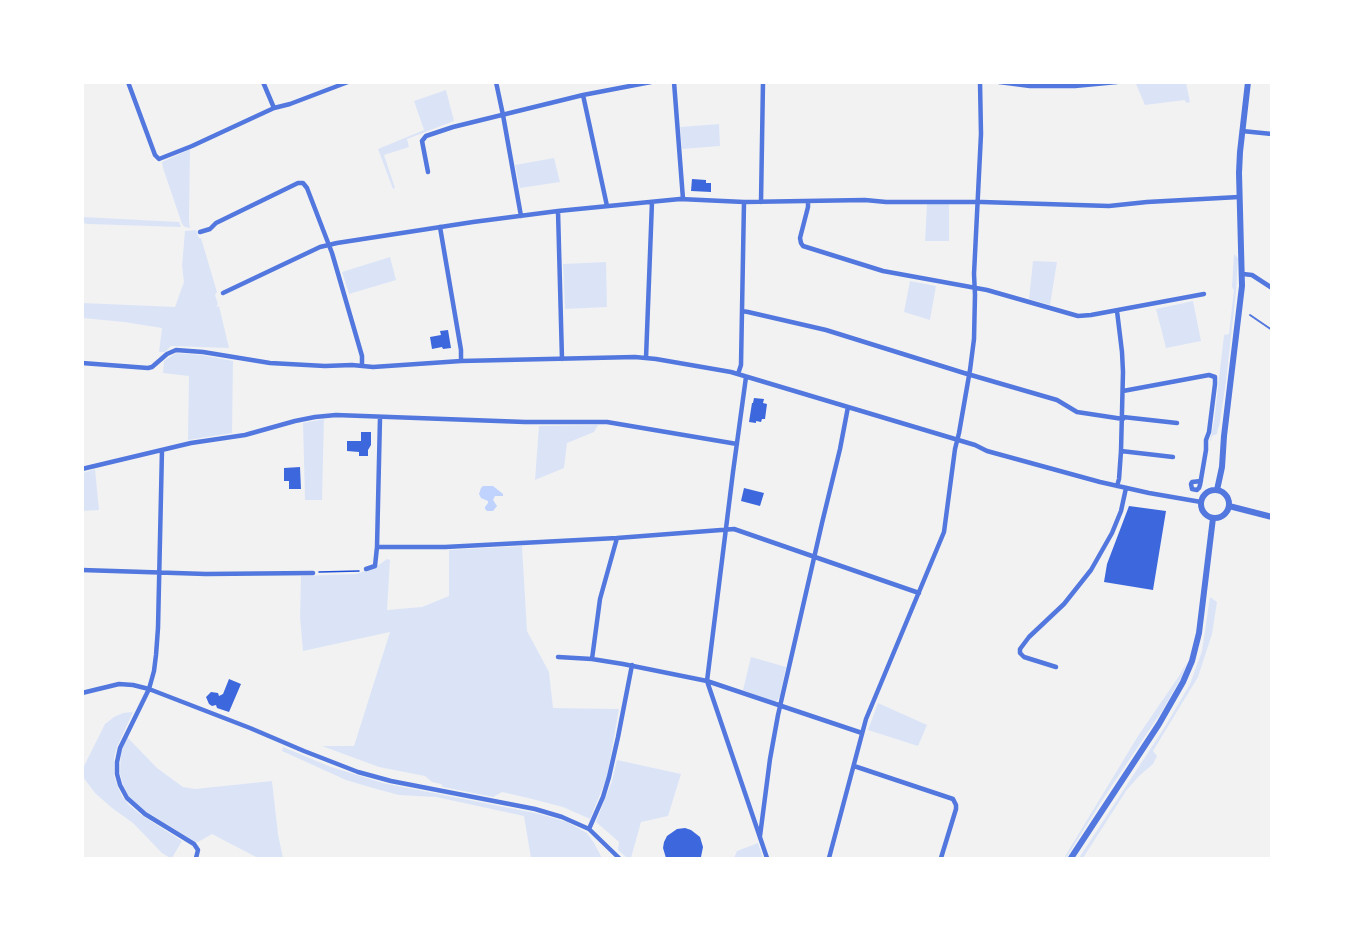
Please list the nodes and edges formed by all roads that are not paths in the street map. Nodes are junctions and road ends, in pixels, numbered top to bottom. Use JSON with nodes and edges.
{"nodes":[{"id":1,"x":128,"y":82,"type":"edge"},
{"id":2,"x":263,"y":82,"type":"edge"},
{"id":3,"x":348,"y":82,"type":"edge"},
{"id":4,"x":496,"y":82,"type":"edge"},
{"id":5,"x":651,"y":82,"type":"edge"},
{"id":6,"x":674,"y":82,"type":"edge"},
{"id":7,"x":763,"y":82,"type":"edge"},
{"id":8,"x":980,"y":82,"type":"edge"},
{"id":9,"x":999,"y":82,"type":"edge"},
{"id":10,"x":1117,"y":82,"type":"edge"},
{"id":11,"x":1248,"y":82,"type":"edge"},
{"id":12,"x":583,"y":95,"type":"junction"},
{"id":13,"x":274,"y":108,"type":"junction"},
{"id":14,"x":503,"y":115,"type":"junction"},
{"id":15,"x":1242,"y":131,"type":"junction"},
{"id":16,"x":1272,"y":134,"type":"edge"},
{"id":17,"x":428,"y":172,"type":"dead end"},
{"id":18,"x":1239,"y":197,"type":"junction"},
{"id":19,"x":682,"y":199,"type":"junction"},
{"id":20,"x":808,"y":201,"type":"junction"},
{"id":21,"x":652,"y":202,"type":"junction"},
{"id":22,"x":744,"y":202,"type":"junction"},
{"id":23,"x":761,"y":202,"type":"junction"},
{"id":24,"x":978,"y":202,"type":"junction"},
{"id":25,"x":608,"y":206,"type":"junction"},
{"id":26,"x":558,"y":212,"type":"junction"},
{"id":27,"x":521,"y":216,"type":"junction"},
{"id":28,"x":440,"y":226,"type":"junction"},
{"id":29,"x":200,"y":232,"type":"dead end"},
{"id":30,"x":328,"y":245,"type":"junction"},
{"id":31,"x":1243,"y":274,"type":"junction"},
{"id":32,"x":975,"y":288,"type":"junction"},
{"id":33,"x":1272,"y":288,"type":"edge"},
{"id":34,"x":223,"y":293,"type":"dead end"},
{"id":35,"x":1204,"y":294,"type":"dead end"},
{"id":36,"x":742,"y":311,"type":"junction"},
{"id":37,"x":1117,"y":311,"type":"junction"},
{"id":38,"x":1250,"y":315,"type":"dead end"},
{"id":39,"x":1272,"y":330,"type":"edge"},
{"id":40,"x":562,"y":358,"type":"junction"},
{"id":41,"x":646,"y":358,"type":"junction"},
{"id":42,"x":461,"y":361,"type":"junction"},
{"id":43,"x":82,"y":363,"type":"edge"},
{"id":44,"x":362,"y":366,"type":"junction"},
{"id":45,"x":738,"y":375,"type":"junction"},
{"id":46,"x":969,"y":375,"type":"junction"},
{"id":47,"x":746,"y":377,"type":"junction"},
{"id":48,"x":1123,"y":391,"type":"junction"},
{"id":49,"x":848,"y":407,"type":"junction"},
{"id":50,"x":380,"y":418,"type":"junction"},
{"id":51,"x":1123,"y":418,"type":"junction"},
{"id":52,"x":1177,"y":423,"type":"dead end"},
{"id":53,"x":957,"y":440,"type":"junction"},
{"id":54,"x":737,"y":444,"type":"junction"},
{"id":55,"x":162,"y":450,"type":"junction"},
{"id":56,"x":1121,"y":451,"type":"junction"},
{"id":57,"x":1173,"y":457,"type":"dead end"},
{"id":58,"x":82,"y":469,"type":"edge"},
{"id":59,"x":1201,"y":481,"type":"dead end"},
{"id":60,"x":1117,"y":486,"type":"junction"},
{"id":61,"x":1126,"y":488,"type":"junction"},
{"id":62,"x":1217,"y":490,"type":"junction"},
{"id":63,"x":1202,"y":502,"type":"junction"},
{"id":64,"x":1229,"y":506,"type":"junction"},
{"id":65,"x":1272,"y":517,"type":"edge"},
{"id":66,"x":1213,"y":518,"type":"junction"},
{"id":67,"x":726,"y":530,"type":"junction"},
{"id":68,"x":616,"y":538,"type":"junction"},
{"id":69,"x":377,"y":547,"type":"junction"},
{"id":70,"x":814,"y":557,"type":"junction"},
{"id":71,"x":366,"y":569,"type":"road end"},
{"id":72,"x":82,"y":570,"type":"edge"},
{"id":73,"x":159,"y":573,"type":"junction"},
{"id":74,"x":313,"y":573,"type":"road end"},
{"id":75,"x":919,"y":593,"type":"junction"},
{"id":76,"x":558,"y":657,"type":"dead end"},
{"id":77,"x":592,"y":659,"type":"junction"},
{"id":78,"x":632,"y":665,"type":"junction"},
{"id":79,"x":1056,"y":667,"type":"dead end"},
{"id":80,"x":707,"y":681,"type":"junction"},
{"id":81,"x":149,"y":689,"type":"junction"},
{"id":82,"x":82,"y":693,"type":"edge"},
{"id":83,"x":780,"y":706,"type":"junction"},
{"id":84,"x":862,"y":733,"type":"junction"},
{"id":85,"x":854,"y":766,"type":"junction"},
{"id":86,"x":589,"y":829,"type":"junction"},
{"id":87,"x":760,"y":838,"type":"junction"},
{"id":88,"x":196,"y":858,"type":"edge"},
{"id":89,"x":619,"y":858,"type":"edge"},
{"id":90,"x":767,"y":858,"type":"edge"},
{"id":91,"x":830,"y":858,"type":"edge"},
{"id":92,"x":941,"y":858,"type":"edge"},
{"id":93,"x":1071,"y":858,"type":"edge"}],
"edges":[{"from":1,"to":13,"type":"street"},
{"from":2,"to":13,"type":"street"},
{"from":3,"to":13,"type":"street"},
{"from":4,"to":14,"type":"street"},
{"from":5,"to":12,"type":"street"},
{"from":6,"to":19,"type":"street"},
{"from":7,"to":23,"type":"street"},
{"from":8,"to":24,"type":"street"},
{"from":9,"to":10,"type":"street"},
{"from":11,"to":15,"type":"street"},
{"from":12,"to":14,"type":"street"},
{"from":12,"to":25,"type":"street"},
{"from":14,"to":17,"type":"street"},
{"from":14,"to":27,"type":"street"},
{"from":15,"to":16,"type":"street"},
{"from":15,"to":18,"type":"street"},
{"from":18,"to":24,"type":"street"},
{"from":18,"to":31,"type":"street"},
{"from":19,"to":21,"type":"street"},
{"from":19,"to":22,"type":"street"},
{"from":20,"to":23,"type":"street"},
{"from":20,"to":24,"type":"street"},
{"from":20,"to":32,"type":"street"},
{"from":21,"to":25,"type":"street"},
{"from":21,"to":41,"type":"street"},
{"from":22,"to":23,"type":"street"},
{"from":22,"to":36,"type":"street"},
{"from":24,"to":32,"type":"street"},
{"from":25,"to":26,"type":"street"},
{"from":26,"to":27,"type":"street"},
{"from":26,"to":40,"type":"street"},
{"from":27,"to":28,"type":"street"},
{"from":28,"to":30,"type":"street"},
{"from":28,"to":42,"type":"street"},
{"from":29,"to":30,"type":"street"},
{"from":30,"to":34,"type":"street"},
{"from":30,"to":44,"type":"street"},
{"from":31,"to":33,"type":"street"},
{"from":31,"to":62,"type":"street"},
{"from":32,"to":37,"type":"street"},
{"from":32,"to":46,"type":"street"},
{"from":35,"to":37,"type":"street"},
{"from":36,"to":45,"type":"street"},
{"from":36,"to":46,"type":"street"},
{"from":37,"to":48,"type":"street"},
{"from":38,"to":39,"type":"lane"},
{"from":40,"to":41,"type":"street"},
{"from":40,"to":42,"type":"street"},
{"from":41,"to":45,"type":"street"},
{"from":42,"to":44,"type":"street"},
{"from":43,"to":44,"type":"street"},
{"from":45,"to":47,"type":"street"},
{"from":46,"to":51,"type":"street"},
{"from":46,"to":53,"type":"street"},
{"from":47,"to":49,"type":"street"},
{"from":47,"to":54,"type":"street"},
{"from":48,"to":51,"type":"street"},
{"from":48,"to":59,"type":"street"},
{"from":49,"to":53,"type":"street"},
{"from":49,"to":70,"type":"street"},
{"from":50,"to":54,"type":"street"},
{"from":50,"to":55,"type":"street"},
{"from":50,"to":69,"type":"street"},
{"from":51,"to":52,"type":"street"},
{"from":51,"to":56,"type":"street"},
{"from":53,"to":60,"type":"street"},
{"from":53,"to":75,"type":"street"},
{"from":54,"to":67,"type":"street"},
{"from":55,"to":58,"type":"street"},
{"from":55,"to":73,"type":"street"},
{"from":56,"to":57,"type":"street"},
{"from":56,"to":60,"type":"street"},
{"from":60,"to":61,"type":"street"},
{"from":61,"to":63,"type":"street"},
{"from":61,"to":79,"type":"street"},
{"from":62,"to":63,"type":"street"},
{"from":62,"to":64,"type":"street"},
{"from":63,"to":66,"type":"street"},
{"from":64,"to":65,"type":"street"},
{"from":64,"to":66,"type":"street"},
{"from":66,"to":93,"type":"street"},
{"from":67,"to":68,"type":"street"},
{"from":67,"to":70,"type":"street"},
{"from":67,"to":80,"type":"street"},
{"from":68,"to":69,"type":"street"},
{"from":68,"to":77,"type":"street"},
{"from":69,"to":71,"type":"street"},
{"from":70,"to":75,"type":"street"},
{"from":70,"to":83,"type":"street"},
{"from":72,"to":73,"type":"street"},
{"from":73,"to":74,"type":"street"},
{"from":73,"to":81,"type":"street"},
{"from":75,"to":84,"type":"street"},
{"from":76,"to":77,"type":"street"},
{"from":77,"to":78,"type":"street"},
{"from":78,"to":80,"type":"street"},
{"from":78,"to":86,"type":"street"},
{"from":80,"to":83,"type":"street"},
{"from":80,"to":87,"type":"street"},
{"from":81,"to":82,"type":"street"},
{"from":81,"to":86,"type":"street"},
{"from":81,"to":88,"type":"street"},
{"from":83,"to":84,"type":"street"},
{"from":83,"to":87,"type":"street"},
{"from":84,"to":85,"type":"street"},
{"from":85,"to":91,"type":"street"},
{"from":85,"to":92,"type":"street"},
{"from":86,"to":89,"type":"street"},
{"from":87,"to":90,"type":"street"}]}
